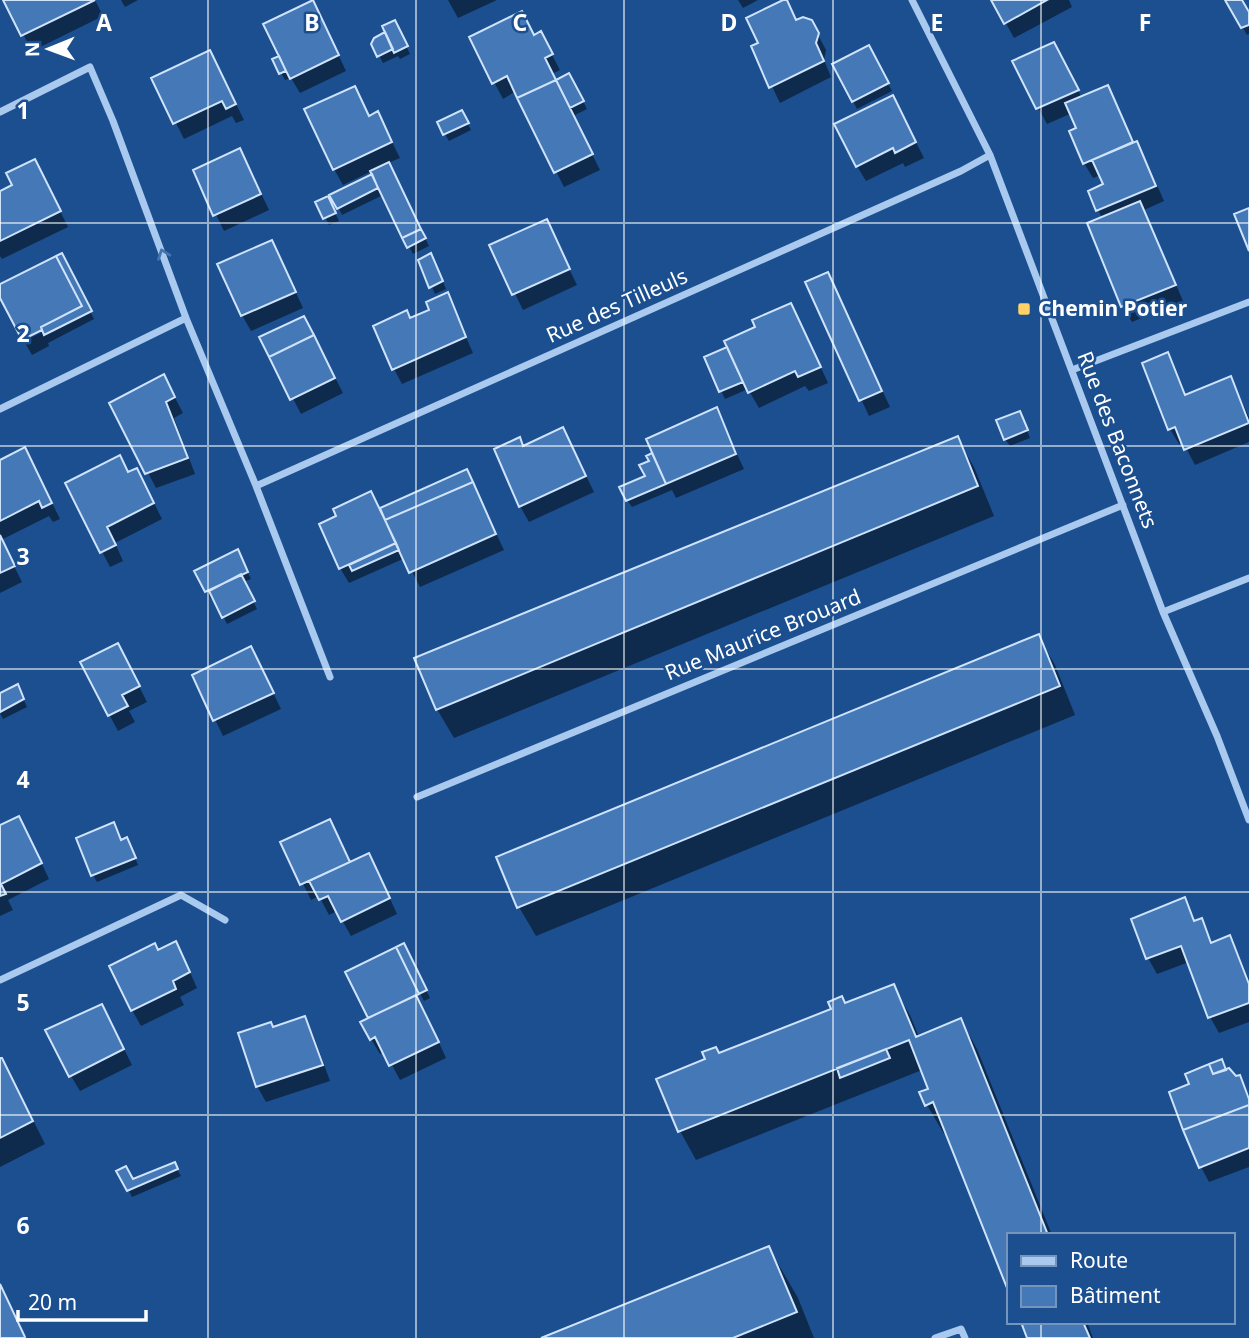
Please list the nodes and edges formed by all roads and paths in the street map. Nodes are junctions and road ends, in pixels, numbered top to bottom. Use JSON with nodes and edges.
{"nodes":[{"id":1,"x":912,"y":0,"type":"edge"},
{"id":2,"x":0,"y":113,"type":"edge"},
{"id":3,"x":990,"y":155,"type":"junction"},
{"id":4,"x":1249,"y":302,"type":"edge"},
{"id":5,"x":186,"y":318,"type":"junction"},
{"id":6,"x":1072,"y":370,"type":"junction"},
{"id":7,"x":0,"y":409,"type":"edge"},
{"id":8,"x":256,"y":486,"type":"junction"},
{"id":9,"x":1124,"y":505,"type":"junction"},
{"id":10,"x":1249,"y":578,"type":"edge"},
{"id":11,"x":1163,"y":612,"type":"junction"},
{"id":12,"x":330,"y":677,"type":"dead end"},
{"id":13,"x":416,"y":797,"type":"dead end"},
{"id":14,"x":1249,"y":820,"type":"edge"},
{"id":15,"x":225,"y":920,"type":"dead end"},
{"id":16,"x":0,"y":980,"type":"edge"},
{"id":17,"x":935,"y":1338,"type":"edge"},
{"id":18,"x":965,"y":1338,"type":"edge"}],
"edges":[{"from":1,"to":3,"type":"street","name":"Rue des Baconnets"},
{"from":5,"to":2,"type":"street","one_way":true},
{"from":3,"to":6,"type":"street","name":"Rue des Baconnets"},
{"from":3,"to":8,"type":"street","name":"Rue des Tilleuls"},
{"from":4,"to":6,"type":"street"},
{"from":5,"to":7,"type":"street"},
{"from":5,"to":8,"type":"street"},
{"from":6,"to":9,"type":"street","name":"Rue des Baconnets"},
{"from":8,"to":12,"type":"street"},
{"from":9,"to":11,"type":"street","name":"Rue des Baconnets"},
{"from":9,"to":13,"type":"street","name":"Rue Maurice Brouard"},
{"from":10,"to":11,"type":"street"},
{"from":11,"to":14,"type":"street","name":"Rue des Baconnets"},
{"from":15,"to":16,"type":"street"},
{"from":17,"to":18,"type":"street"}]}
